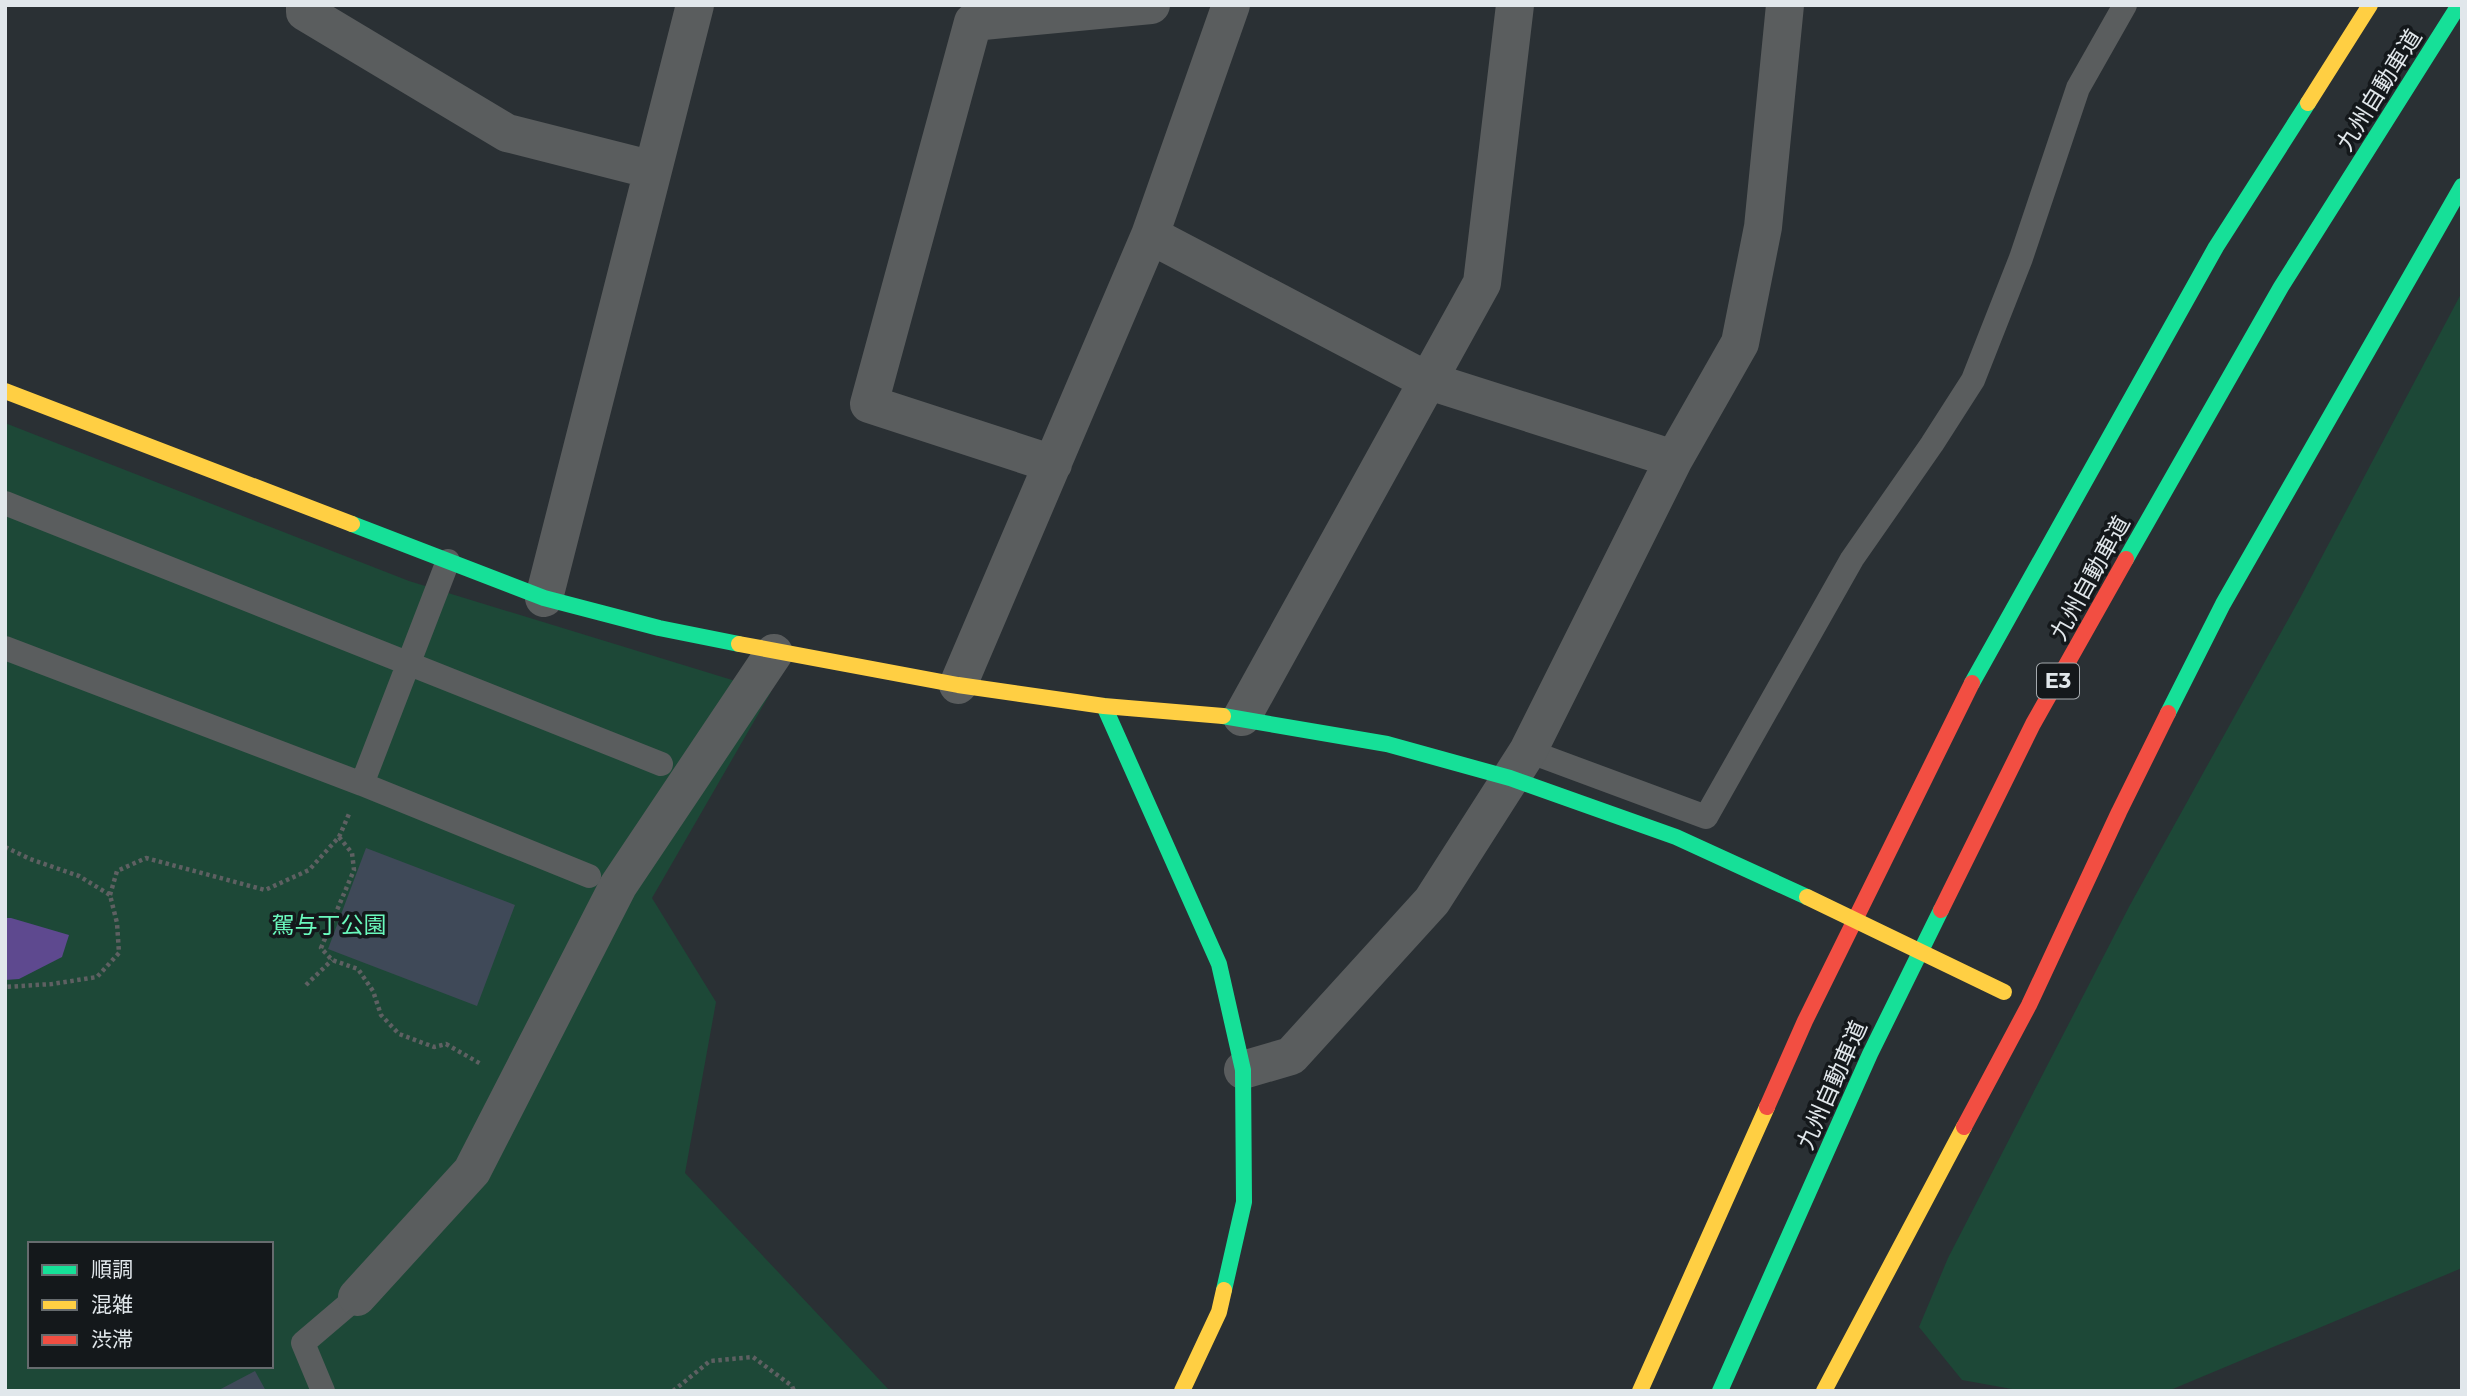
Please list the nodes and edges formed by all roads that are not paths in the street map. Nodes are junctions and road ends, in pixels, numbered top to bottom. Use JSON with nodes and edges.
{"nodes":[{"id":1,"x":304,"y":5,"type":"edge"},
{"id":2,"x":695,"y":5,"type":"edge"},
{"id":3,"x":1151,"y":5,"type":"edge"},
{"id":4,"x":1231,"y":5,"type":"edge"},
{"id":5,"x":1515,"y":5,"type":"edge"},
{"id":6,"x":1785,"y":5,"type":"edge"},
{"id":7,"x":2125,"y":5,"type":"edge"},
{"id":8,"x":2370,"y":5,"type":"edge"},
{"id":9,"x":2459,"y":5,"type":"edge"},
{"id":10,"x":653,"y":170,"type":"junction"},
{"id":11,"x":2462,"y":186,"type":"edge"},
{"id":12,"x":1150,"y":235,"type":"junction"},
{"id":13,"x":1426,"y":380,"type":"junction"},
{"id":14,"x":5,"y":391,"type":"edge"},
{"id":15,"x":1674,"y":459,"type":"junction"},
{"id":16,"x":1053,"y":464,"type":"junction"},
{"id":17,"x":5,"y":503,"type":"edge"},
{"id":18,"x":448,"y":561,"type":"junction"},
{"id":19,"x":544,"y":598,"type":"junction"},
{"id":20,"x":5,"y":648,"type":"edge"},
{"id":21,"x":774,"y":653,"type":"junction"},
{"id":22,"x":408,"y":664,"type":"junction"},
{"id":23,"x":958,"y":685,"type":"junction"},
{"id":24,"x":1104,"y":706,"type":"junction"},
{"id":25,"x":1242,"y":717,"type":"junction"},
{"id":26,"x":661,"y":764,"type":"dead end"},
{"id":27,"x":1519,"y":765,"type":"junction"},
{"id":28,"x":362,"y":784,"type":"junction"},
{"id":29,"x":589,"y":876,"type":"dead end"},
{"id":30,"x":2029,"y":1005,"type":"junction"},
{"id":31,"x":1243,"y":1070,"type":"junction"},
{"id":32,"x":357,"y":1297,"type":"joint"},
{"id":33,"x":1827,"y":1386,"type":"edge"},
{"id":34,"x":1849,"y":1387,"type":"dead end"},
{"id":35,"x":323,"y":1391,"type":"edge"},
{"id":36,"x":1182,"y":1391,"type":"edge"},
{"id":37,"x":1640,"y":1391,"type":"edge"},
{"id":38,"x":1720,"y":1391,"type":"edge"}],
"edges":[{"from":1,"to":10,"type":"street"},
{"from":2,"to":10,"type":"street"},
{"from":3,"to":16,"type":"street"},
{"from":4,"to":12,"type":"street"},
{"from":5,"to":13,"type":"street"},
{"from":6,"to":15,"type":"street"},
{"from":7,"to":27,"type":"lane"},
{"from":8,"to":37,"type":"main road"},
{"from":9,"to":38,"type":"main road","name":"九州自動車道","number":"E3"},
{"from":10,"to":19,"type":"street"},
{"from":11,"to":30,"type":"main road"},
{"from":12,"to":13,"type":"street"},
{"from":12,"to":16,"type":"street"},
{"from":13,"to":15,"type":"street"},
{"from":13,"to":25,"type":"street"},
{"from":14,"to":18,"type":"main road"},
{"from":15,"to":27,"type":"street"},
{"from":16,"to":23,"type":"street"},
{"from":17,"to":22,"type":"lane"},
{"from":18,"to":19,"type":"main road"},
{"from":18,"to":22,"type":"lane"},
{"from":19,"to":21,"type":"main road"},
{"from":20,"to":28,"type":"lane"},
{"from":21,"to":23,"type":"main road"},
{"from":21,"to":32,"type":"street"},
{"from":22,"to":26,"type":"lane"},
{"from":22,"to":28,"type":"lane"},
{"from":23,"to":24,"type":"main road"},
{"from":24,"to":25,"type":"main road"},
{"from":24,"to":31,"type":"main road"},
{"from":25,"to":27,"type":"main road"},
{"from":27,"to":30,"type":"main road","bridge":true},
{"from":27,"to":31,"type":"street"},
{"from":28,"to":29,"type":"lane"},
{"from":30,"to":33,"type":"main road"},
{"from":31,"to":36,"type":"main road"},
{"from":32,"to":35,"type":"lane"},
{"from":33,"to":34,"type":"main road"}]}
